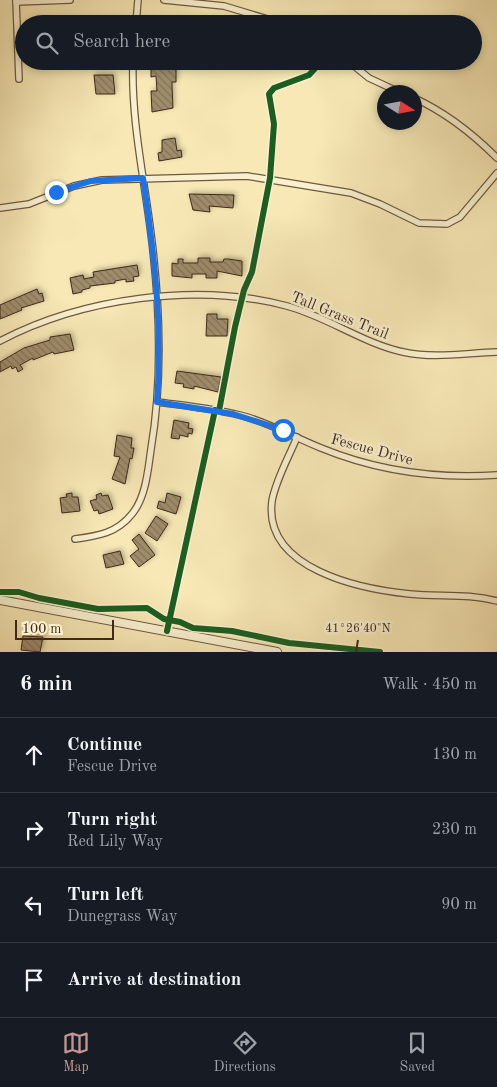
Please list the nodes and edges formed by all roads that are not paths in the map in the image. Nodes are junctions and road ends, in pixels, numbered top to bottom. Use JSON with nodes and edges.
{"nodes":[{"id":1,"x":70,"y":0,"type":"edge"},
{"id":2,"x":138,"y":0,"type":"edge"},
{"id":3,"x":164,"y":0,"type":"edge"},
{"id":4,"x":16,"y":1,"type":"edge"},
{"id":5,"x":17,"y":15,"type":"edge"},
{"id":6,"x":137,"y":15,"type":"edge"},
{"id":7,"x":254,"y":15,"type":"edge"},
{"id":8,"x":19,"y":70,"type":"edge"},
{"id":9,"x":133,"y":70,"type":"edge"},
{"id":10,"x":359,"y":70,"type":"edge"},
{"id":11,"x":19,"y":79,"type":"dead end"},
{"id":12,"x":384,"y":85,"type":"edge"},
{"id":13,"x":422,"y":102,"type":"edge"},
{"id":14,"x":497,"y":158,"type":"edge"},
{"id":15,"x":497,"y":173,"type":"edge"},
{"id":16,"x":143,"y":178,"type":"junction"},
{"id":17,"x":0,"y":208,"type":"edge"},
{"id":18,"x":157,"y":298,"type":"junction"},
{"id":19,"x":0,"y":341,"type":"edge"},
{"id":20,"x":497,"y":352,"type":"edge"},
{"id":21,"x":157,"y":402,"type":"junction"},
{"id":22,"x":297,"y":437,"type":"junction"},
{"id":23,"x":497,"y":475,"type":"edge"},
{"id":24,"x":75,"y":539,"type":"dead end"},
{"id":25,"x":0,"y":600,"type":"edge"},
{"id":26,"x":497,"y":601,"type":"edge"},
{"id":27,"x":277,"y":652,"type":"edge"}],
"edges":[{"from":1,"to":4,"type":"street"},
{"from":2,"to":6,"type":"street"},
{"from":3,"to":7,"type":"street"},
{"from":4,"to":5,"type":"street"},
{"from":8,"to":11,"type":"street"},
{"from":9,"to":16,"type":"street"},
{"from":10,"to":12,"type":"street"},
{"from":13,"to":14,"type":"street"},
{"from":15,"to":16,"type":"street"},
{"from":16,"to":17,"type":"street"},
{"from":16,"to":18,"type":"street"},
{"from":18,"to":19,"type":"street","name":"Tall Grass Trail"},
{"from":18,"to":20,"type":"street","name":"Tall Grass Trail"},
{"from":18,"to":21,"type":"street"},
{"from":21,"to":22,"type":"street","name":"Fescue Drive"},
{"from":21,"to":24,"type":"street"},
{"from":22,"to":23,"type":"street","name":"Fescue Drive"},
{"from":22,"to":26,"type":"street"},
{"from":25,"to":27,"type":"street"}]}
